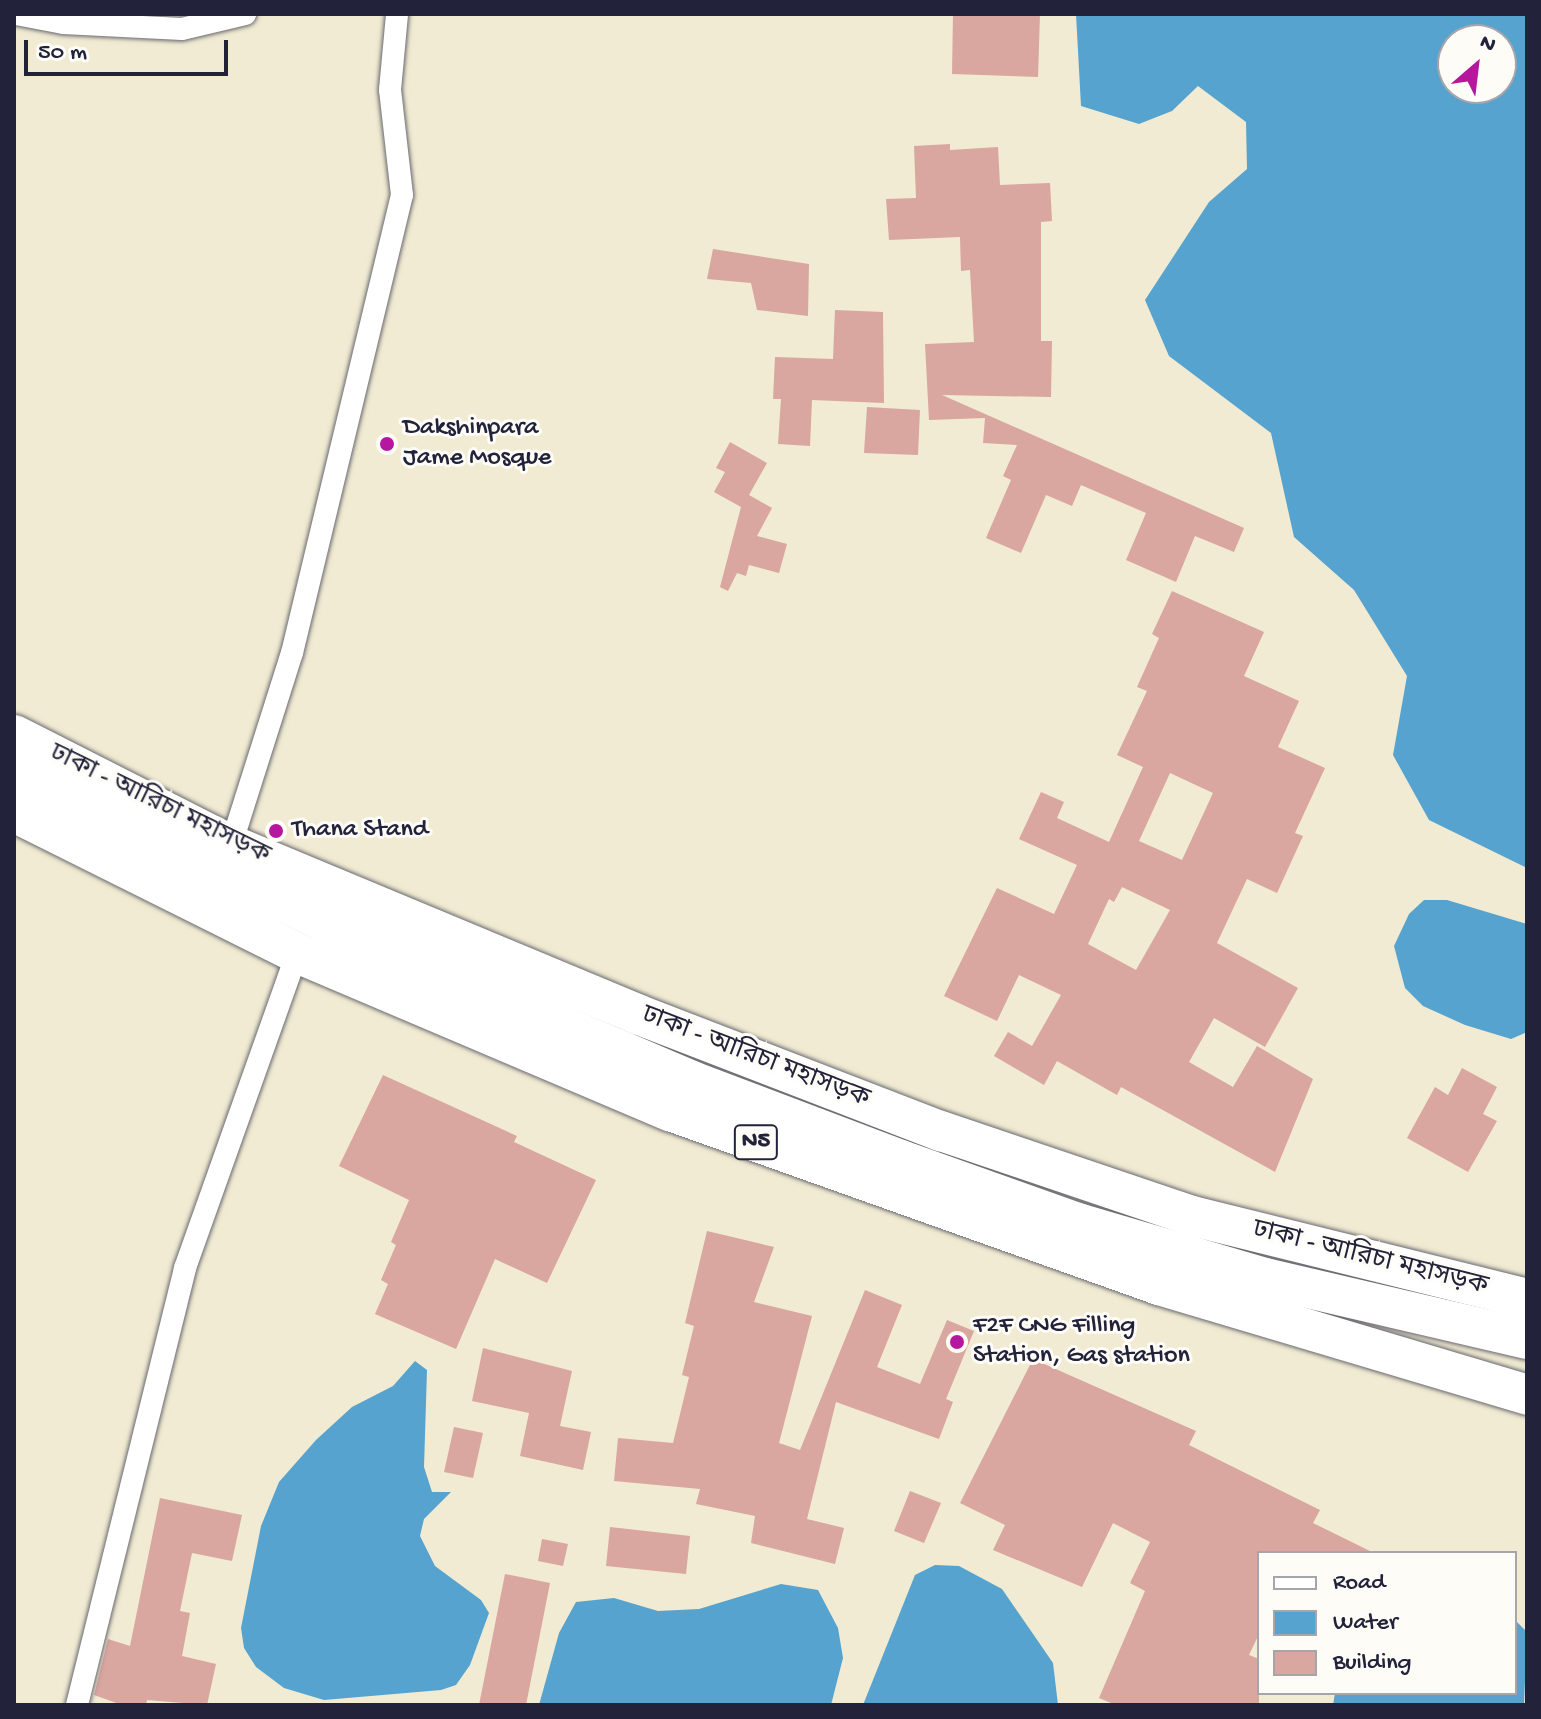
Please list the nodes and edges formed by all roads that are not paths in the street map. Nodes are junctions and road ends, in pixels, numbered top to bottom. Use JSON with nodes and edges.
{"nodes":[{"id":1,"x":16,"y":14,"type":"edge"},
{"id":2,"x":245,"y":14,"type":"edge"},
{"id":3,"x":397,"y":14,"type":"edge"},
{"id":4,"x":14,"y":735,"type":"edge"},
{"id":5,"x":14,"y":772,"type":"edge"},
{"id":6,"x":14,"y":812,"type":"edge"},
{"id":7,"x":231,"y":845,"type":"junction"},
{"id":8,"x":297,"y":953,"type":"junction"},
{"id":9,"x":1527,"y":1299,"type":"edge"},
{"id":10,"x":1527,"y":1339,"type":"edge"},
{"id":11,"x":1527,"y":1395,"type":"edge"},
{"id":12,"x":77,"y":1705,"type":"edge"}],
"edges":[{"from":1,"to":2,"type":"street"},
{"from":3,"to":7,"type":"street"},
{"from":4,"to":7,"type":"highway","name":"ঢাকা - আরিচা মহাসড়ক"},
{"from":5,"to":10,"type":"highway","number":"N5"},
{"from":6,"to":8,"type":"highway","number":"N5"},
{"from":7,"to":9,"type":"highway","name":"ঢাকা - আরিচা মহাসড়ক"},
{"from":8,"to":11,"type":"highway","number":"N5"},
{"from":8,"to":12,"type":"street"}]}
